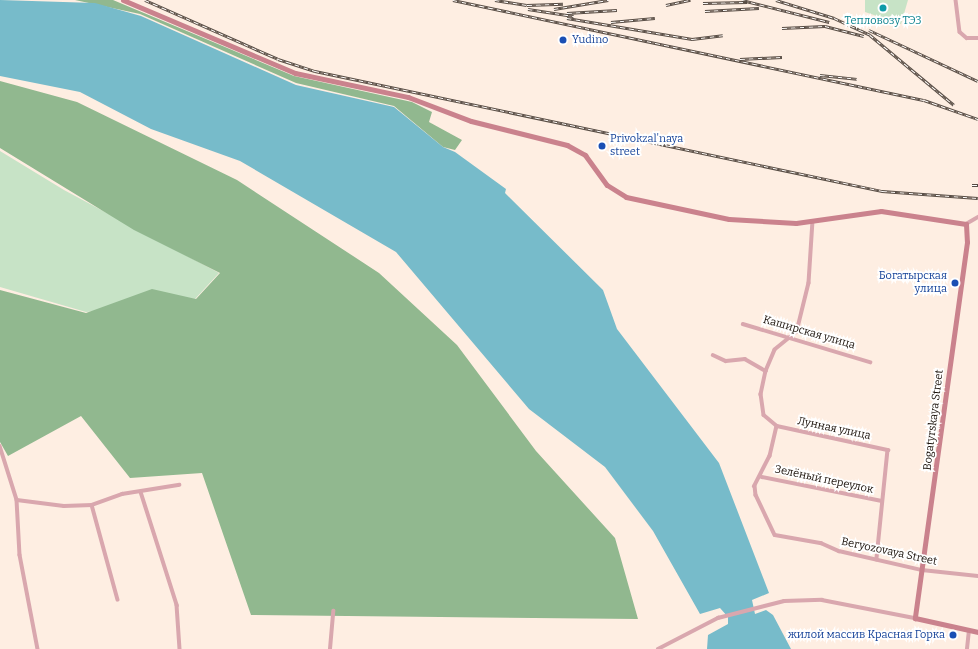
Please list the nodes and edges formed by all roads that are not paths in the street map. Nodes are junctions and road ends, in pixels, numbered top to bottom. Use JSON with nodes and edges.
{"nodes":[{"id":1,"x":123,"y":0,"type":"edge"},
{"id":2,"x":956,"y":0,"type":"edge"},
{"id":3,"x":978,"y":38,"type":"edge"},
{"id":4,"x":978,"y":217,"type":"edge"},
{"id":5,"x":813,"y":221,"type":"junction"},
{"id":6,"x":966,"y":224,"type":"junction"},
{"id":7,"x":743,"y":324,"type":"dead end"},
{"id":8,"x":791,"y":338,"type":"junction"},
{"id":9,"x":713,"y":355,"type":"dead end"},
{"id":10,"x":870,"y":362,"type":"dead end"},
{"id":11,"x":766,"y":371,"type":"junction"},
{"id":12,"x":777,"y":426,"type":"junction"},
{"id":13,"x":0,"y":446,"type":"edge"},
{"id":14,"x":762,"y":477,"type":"junction"},
{"id":15,"x":179,"y":485,"type":"dead end"},
{"id":16,"x":141,"y":492,"type":"junction"},
{"id":17,"x":17,"y":500,"type":"junction"},
{"id":18,"x":882,"y":501,"type":"junction"},
{"id":19,"x":92,"y":504,"type":"junction"},
{"id":20,"x":877,"y":559,"type":"junction"},
{"id":21,"x":922,"y":570,"type":"junction"},
{"id":22,"x":978,"y":576,"type":"edge"},
{"id":23,"x":118,"y":600,"type":"dead end"},
{"id":24,"x":333,"y":611,"type":"dead end"},
{"id":25,"x":915,"y":618,"type":"junction"},
{"id":26,"x":969,"y":631,"type":"junction"},
{"id":27,"x":978,"y":632,"type":"edge"},
{"id":28,"x":38,"y":649,"type":"edge"},
{"id":29,"x":180,"y":649,"type":"edge"},
{"id":30,"x":330,"y":649,"type":"edge"},
{"id":31,"x":658,"y":649,"type":"edge"},
{"id":32,"x":967,"y":649,"type":"edge"}],
"edges":[{"from":1,"to":5,"type":"main road"},
{"from":2,"to":3,"type":"street"},
{"from":4,"to":6,"type":"street"},
{"from":5,"to":6,"type":"main road"},
{"from":5,"to":8,"type":"street"},
{"from":6,"to":21,"type":"main road","name":"Bogatyrskaya Street"},
{"from":7,"to":8,"type":"street","name":"Каширская улица"},
{"from":8,"to":10,"type":"street","name":"Каширская улица"},
{"from":8,"to":11,"type":"street"},
{"from":9,"to":11,"type":"street"},
{"from":11,"to":12,"type":"street"},
{"from":12,"to":14,"type":"street"},
{"from":12,"to":18,"type":"street","name":"Лунная улица"},
{"from":13,"to":17,"type":"street"},
{"from":14,"to":18,"type":"street","name":"Зелёный переулок"},
{"from":14,"to":20,"type":"street","name":"Beryozovaya Street"},
{"from":15,"to":16,"type":"street"},
{"from":16,"to":19,"type":"street"},
{"from":16,"to":29,"type":"street"},
{"from":17,"to":19,"type":"street"},
{"from":17,"to":28,"type":"street"},
{"from":18,"to":20,"type":"street"},
{"from":19,"to":23,"type":"street"},
{"from":20,"to":21,"type":"street","name":"Beryozovaya Street"},
{"from":21,"to":22,"type":"street","name":"Beryozovaya Street"},
{"from":21,"to":25,"type":"main road","name":"Bogatyrskaya Street"},
{"from":24,"to":30,"type":"street"},
{"from":25,"to":26,"type":"main road"},
{"from":25,"to":31,"type":"street"},
{"from":26,"to":27,"type":"main road"},
{"from":26,"to":32,"type":"street"}]}
